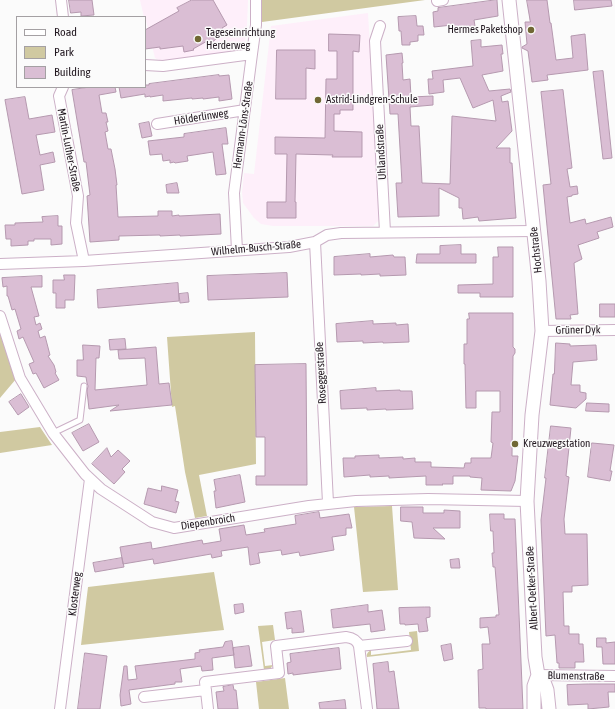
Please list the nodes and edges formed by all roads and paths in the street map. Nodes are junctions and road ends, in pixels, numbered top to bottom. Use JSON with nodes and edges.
{"nodes":[{"id":1,"x":61,"y":0,"type":"edge"},
{"id":2,"x":256,"y":0,"type":"edge"},
{"id":3,"x":510,"y":0,"type":"edge"},
{"id":4,"x":63,"y":16,"type":"edge"},
{"id":5,"x":380,"y":26,"type":"dead end"},
{"id":6,"x":252,"y":54,"type":"junction"},
{"id":7,"x":146,"y":64,"type":"edge"},
{"id":8,"x":63,"y":88,"type":"edge"},
{"id":9,"x":245,"y":110,"type":"junction"},
{"id":10,"x":157,"y":124,"type":"dead end"},
{"id":11,"x":534,"y":231,"type":"junction"},
{"id":12,"x":385,"y":232,"type":"junction"},
{"id":13,"x":315,"y":242,"type":"junction"},
{"id":14,"x":237,"y":250,"type":"junction"},
{"id":15,"x":84,"y":261,"type":"junction"},
{"id":16,"x":0,"y":264,"type":"edge"},
{"id":17,"x":0,"y":316,"type":"edge"},
{"id":18,"x":542,"y":330,"type":"junction"},
{"id":19,"x":615,"y":330,"type":"edge"},
{"id":20,"x":84,"y":386,"type":"dead end"},
{"id":21,"x":53,"y":433,"type":"junction"},
{"id":22,"x":90,"y":479,"type":"junction"},
{"id":23,"x":527,"y":501,"type":"junction"},
{"id":24,"x":328,"y":503,"type":"junction"},
{"id":25,"x":408,"y":641,"type":"dead end"},
{"id":26,"x":360,"y":646,"type":"junction"},
{"id":27,"x":538,"y":675,"type":"junction"},
{"id":28,"x":615,"y":676,"type":"edge"},
{"id":29,"x":206,"y":690,"type":"junction"},
{"id":30,"x":144,"y":697,"type":"dead end"},
{"id":31,"x":60,"y":709,"type":"edge"},
{"id":32,"x":208,"y":709,"type":"edge"},
{"id":33,"x":367,"y":709,"type":"edge"},
{"id":34,"x":534,"y":709,"type":"edge"},
{"id":35,"x":549,"y":709,"type":"edge"}],
"edges":[{"from":1,"to":4,"type":"street"},
{"from":2,"to":6,"type":"street","name":"Hermann-Löns-Straße"},
{"from":3,"to":11,"type":"street","name":"Hochstraße"},
{"from":5,"to":12,"type":"street","name":"Uhlandstraße"},
{"from":6,"to":7,"type":"street"},
{"from":6,"to":9,"type":"street","name":"Hermann-Löns-Straße"},
{"from":8,"to":15,"type":"street","name":"Martin-Luther-Straße"},
{"from":9,"to":10,"type":"street","name":"Hölderlinweg"},
{"from":9,"to":14,"type":"street","name":"Hermann-Löns-Straße"},
{"from":11,"to":12,"type":"street","name":"Wilhelm-Busch-Straße"},
{"from":11,"to":18,"type":"street","name":"Hochstraße"},
{"from":12,"to":13,"type":"street","name":"Wilhelm-Busch-Straße"},
{"from":13,"to":14,"type":"street","name":"Wilhelm-Busch-Straße"},
{"from":13,"to":24,"type":"street","name":"Roseggerstraße"},
{"from":14,"to":15,"type":"street","name":"Wilhelm-Busch-Straße"},
{"from":15,"to":16,"type":"street","name":"Wilhelm-Busch-Straße"},
{"from":17,"to":21,"type":"street","name":"Diepenbroich"},
{"from":18,"to":19,"type":"street","name":"Grüner Dyk"},
{"from":18,"to":23,"type":"street","name":"Hochstraße"},
{"from":20,"to":21,"type":"lane"},
{"from":21,"to":22,"type":"street","name":"Diepenbroich"},
{"from":22,"to":24,"type":"street","name":"Diepenbroich"},
{"from":22,"to":31,"type":"street","name":"Klosterweg"},
{"from":23,"to":24,"type":"street","name":"Diepenbroich"},
{"from":23,"to":27,"type":"street","name":"Albert-Oetker-Straße"},
{"from":25,"to":26,"type":"street"},
{"from":26,"to":29,"type":"street"},
{"from":26,"to":33,"type":"street"},
{"from":27,"to":28,"type":"street","name":"Blumenstraße"},
{"from":27,"to":34,"type":"street","name":"Albert-Oetker-Straße"},
{"from":27,"to":35,"type":"street","name":"Albert-Oetker-Straße"},
{"from":29,"to":30,"type":"street"},
{"from":29,"to":32,"type":"street"}]}
